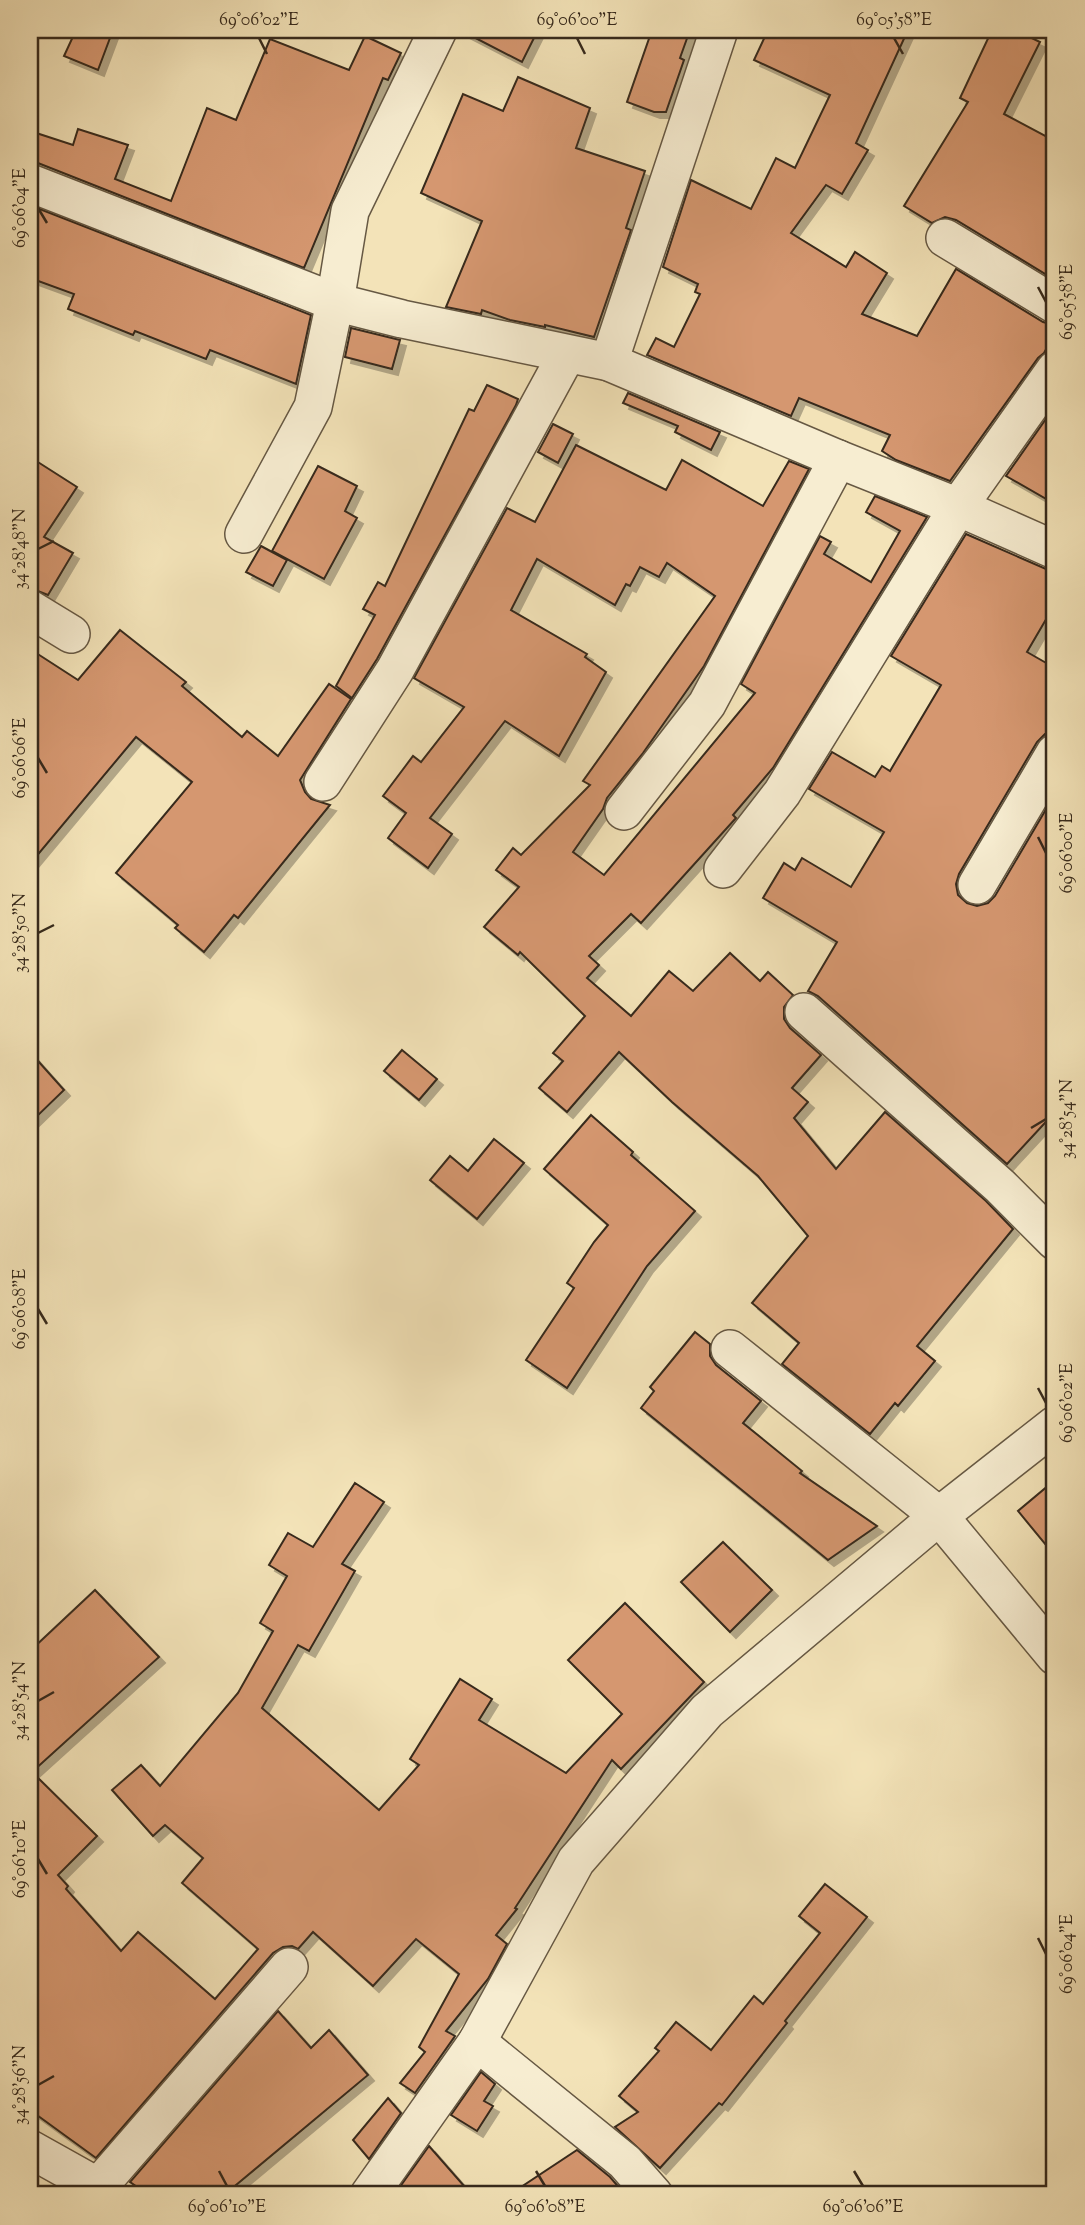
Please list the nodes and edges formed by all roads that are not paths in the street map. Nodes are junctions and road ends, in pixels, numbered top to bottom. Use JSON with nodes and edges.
{"nodes":[{"id":1,"x":438,"y":30,"type":"edge"},
{"id":2,"x":719,"y":30,"type":"edge"},
{"id":3,"x":30,"y":183,"type":"edge"},
{"id":4,"x":945,"y":238,"type":"dead end"},
{"id":5,"x":335,"y":302,"type":"junction"},
{"id":6,"x":1055,"y":304,"type":"edge"},
{"id":7,"x":567,"y":354,"type":"junction"},
{"id":8,"x":609,"y":362,"type":"junction"},
{"id":9,"x":1055,"y":370,"type":"edge"},
{"id":10,"x":838,"y":459,"type":"junction"},
{"id":11,"x":958,"y":506,"type":"junction"},
{"id":12,"x":244,"y":534,"type":"dead end"},
{"id":13,"x":1055,"y":550,"type":"edge"},
{"id":14,"x":30,"y":609,"type":"edge"},
{"id":15,"x":71,"y":634,"type":"dead end"},
{"id":16,"x":1055,"y":753,"type":"edge"},
{"id":17,"x":323,"y":782,"type":"dead end"},
{"id":18,"x":624,"y":811,"type":"dead end"},
{"id":19,"x":723,"y":869,"type":"dead end"},
{"id":20,"x":977,"y":885,"type":"dead end"},
{"id":21,"x":804,"y":1012,"type":"dead end"},
{"id":22,"x":1055,"y":1241,"type":"edge"},
{"id":23,"x":730,"y":1349,"type":"dead end"},
{"id":24,"x":1055,"y":1425,"type":"edge"},
{"id":25,"x":939,"y":1516,"type":"junction"},
{"id":26,"x":1055,"y":1656,"type":"edge"},
{"id":27,"x":289,"y":1967,"type":"dead end"},
{"id":28,"x":477,"y":2042,"type":"junction"},
{"id":29,"x":30,"y":2149,"type":"edge"},
{"id":30,"x":102,"y":2191,"type":"edge"},
{"id":31,"x":369,"y":2195,"type":"edge"},
{"id":32,"x":654,"y":2195,"type":"edge"}],
"edges":[{"from":1,"to":5,"type":"street"},
{"from":2,"to":8,"type":"street"},
{"from":3,"to":5,"type":"street"},
{"from":4,"to":6,"type":"street"},
{"from":5,"to":7,"type":"street"},
{"from":5,"to":12,"type":"street"},
{"from":7,"to":8,"type":"street"},
{"from":7,"to":17,"type":"street"},
{"from":8,"to":10,"type":"street"},
{"from":9,"to":11,"type":"street"},
{"from":10,"to":11,"type":"street"},
{"from":10,"to":18,"type":"street"},
{"from":11,"to":13,"type":"street"},
{"from":11,"to":19,"type":"street"},
{"from":14,"to":15,"type":"street"},
{"from":16,"to":20,"type":"street"},
{"from":21,"to":22,"type":"street"},
{"from":23,"to":25,"type":"street"},
{"from":24,"to":25,"type":"street"},
{"from":25,"to":26,"type":"street"},
{"from":25,"to":28,"type":"street"},
{"from":27,"to":30,"type":"street"},
{"from":28,"to":31,"type":"street"},
{"from":28,"to":32,"type":"street"},
{"from":29,"to":30,"type":"street"}]}
